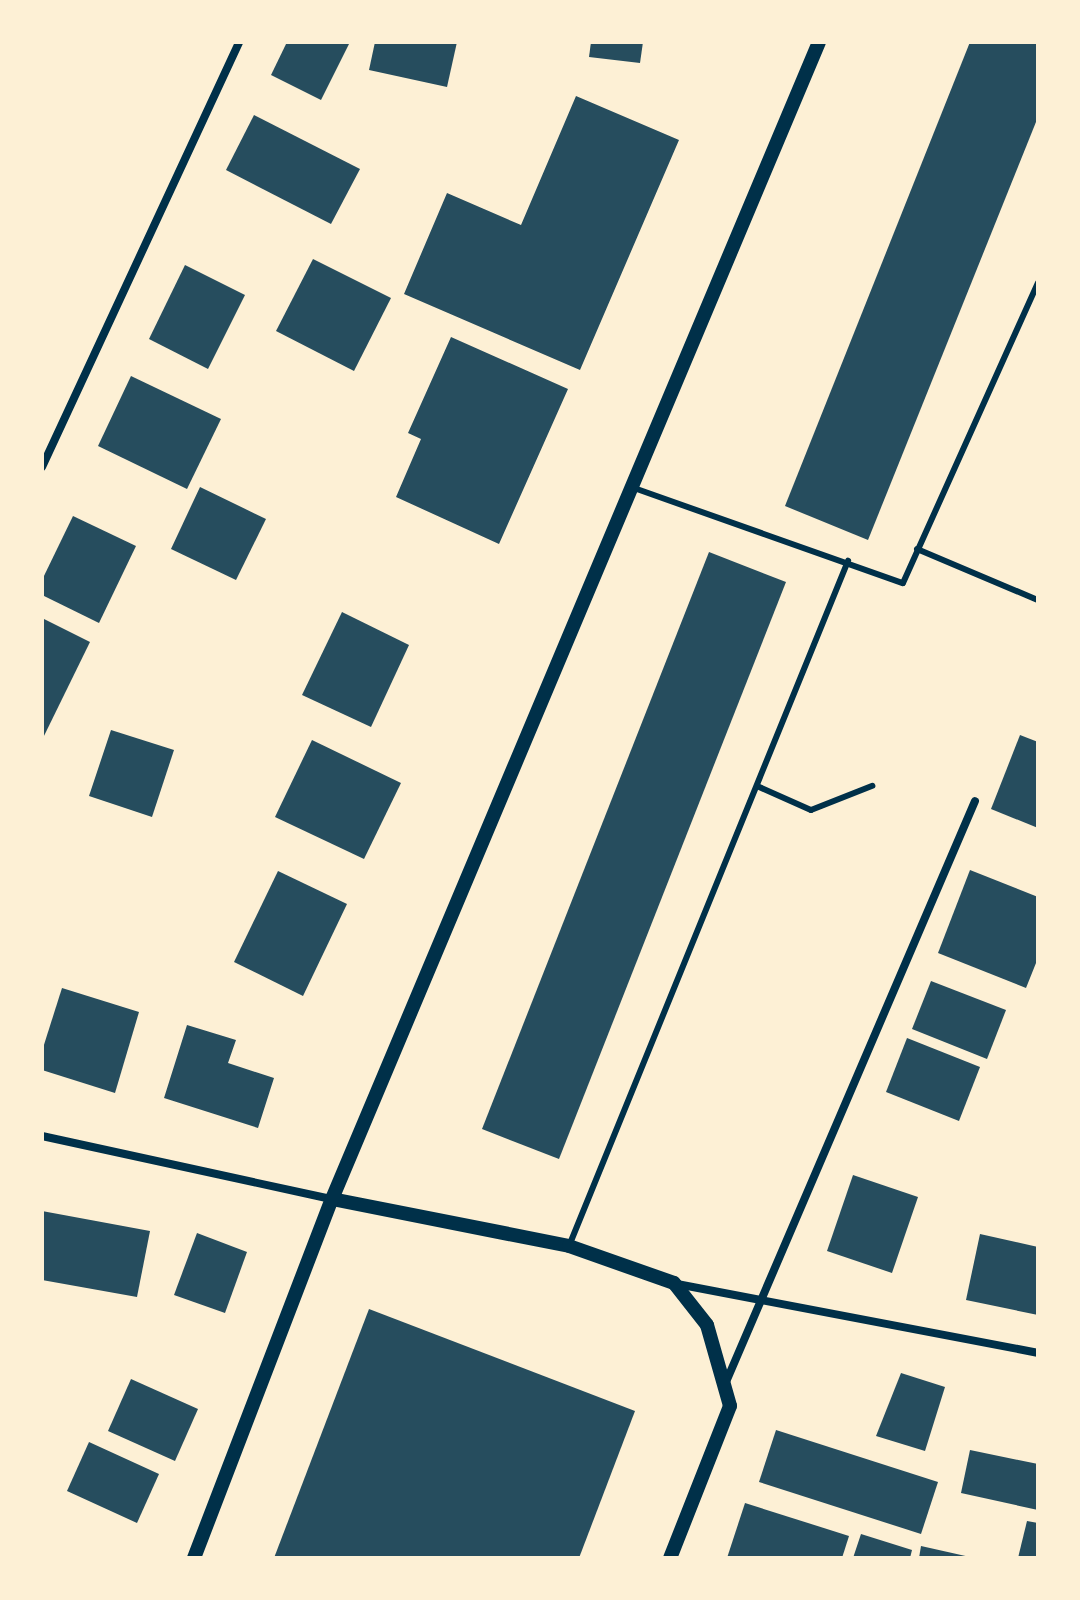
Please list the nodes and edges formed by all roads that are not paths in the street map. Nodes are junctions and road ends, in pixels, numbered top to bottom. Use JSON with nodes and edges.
{"nodes":[{"id":1,"x":239,"y":42,"type":"edge"},
{"id":2,"x":819,"y":42,"type":"edge"},
{"id":3,"x":1038,"y":283,"type":"edge"},
{"id":4,"x":42,"y":467,"type":"edge"},
{"id":5,"x":634,"y":488,"type":"junction"},
{"id":6,"x":917,"y":549,"type":"junction"},
{"id":7,"x":848,"y":561,"type":"junction"},
{"id":8,"x":1038,"y":600,"type":"edge"},
{"id":9,"x":757,"y":786,"type":"junction"},
{"id":10,"x":872,"y":786,"type":"dead end"},
{"id":11,"x":975,"y":801,"type":"dead end"},
{"id":12,"x":42,"y":1136,"type":"edge"},
{"id":13,"x":332,"y":1199,"type":"junction"},
{"id":14,"x":569,"y":1246,"type":"junction"},
{"id":15,"x":674,"y":1283,"type":"junction"},
{"id":16,"x":760,"y":1302,"type":"junction"},
{"id":17,"x":1038,"y":1353,"type":"edge"},
{"id":18,"x":726,"y":1382,"type":"junction"},
{"id":19,"x":194,"y":1558,"type":"edge"},
{"id":20,"x":670,"y":1558,"type":"edge"}],
"edges":[{"from":1,"to":4,"type":"street"},
{"from":2,"to":5,"type":"street"},
{"from":3,"to":6,"type":"lane"},
{"from":5,"to":7,"type":"lane"},
{"from":5,"to":13,"type":"street"},
{"from":6,"to":7,"type":"lane"},
{"from":6,"to":8,"type":"lane"},
{"from":7,"to":9,"type":"lane"},
{"from":9,"to":10,"type":"lane"},
{"from":9,"to":14,"type":"lane"},
{"from":11,"to":16,"type":"street"},
{"from":12,"to":13,"type":"street"},
{"from":13,"to":14,"type":"street"},
{"from":13,"to":19,"type":"street"},
{"from":14,"to":15,"type":"street"},
{"from":15,"to":16,"type":"street"},
{"from":15,"to":18,"type":"street"},
{"from":16,"to":17,"type":"street"},
{"from":16,"to":18,"type":"street"},
{"from":18,"to":20,"type":"street"}]}
